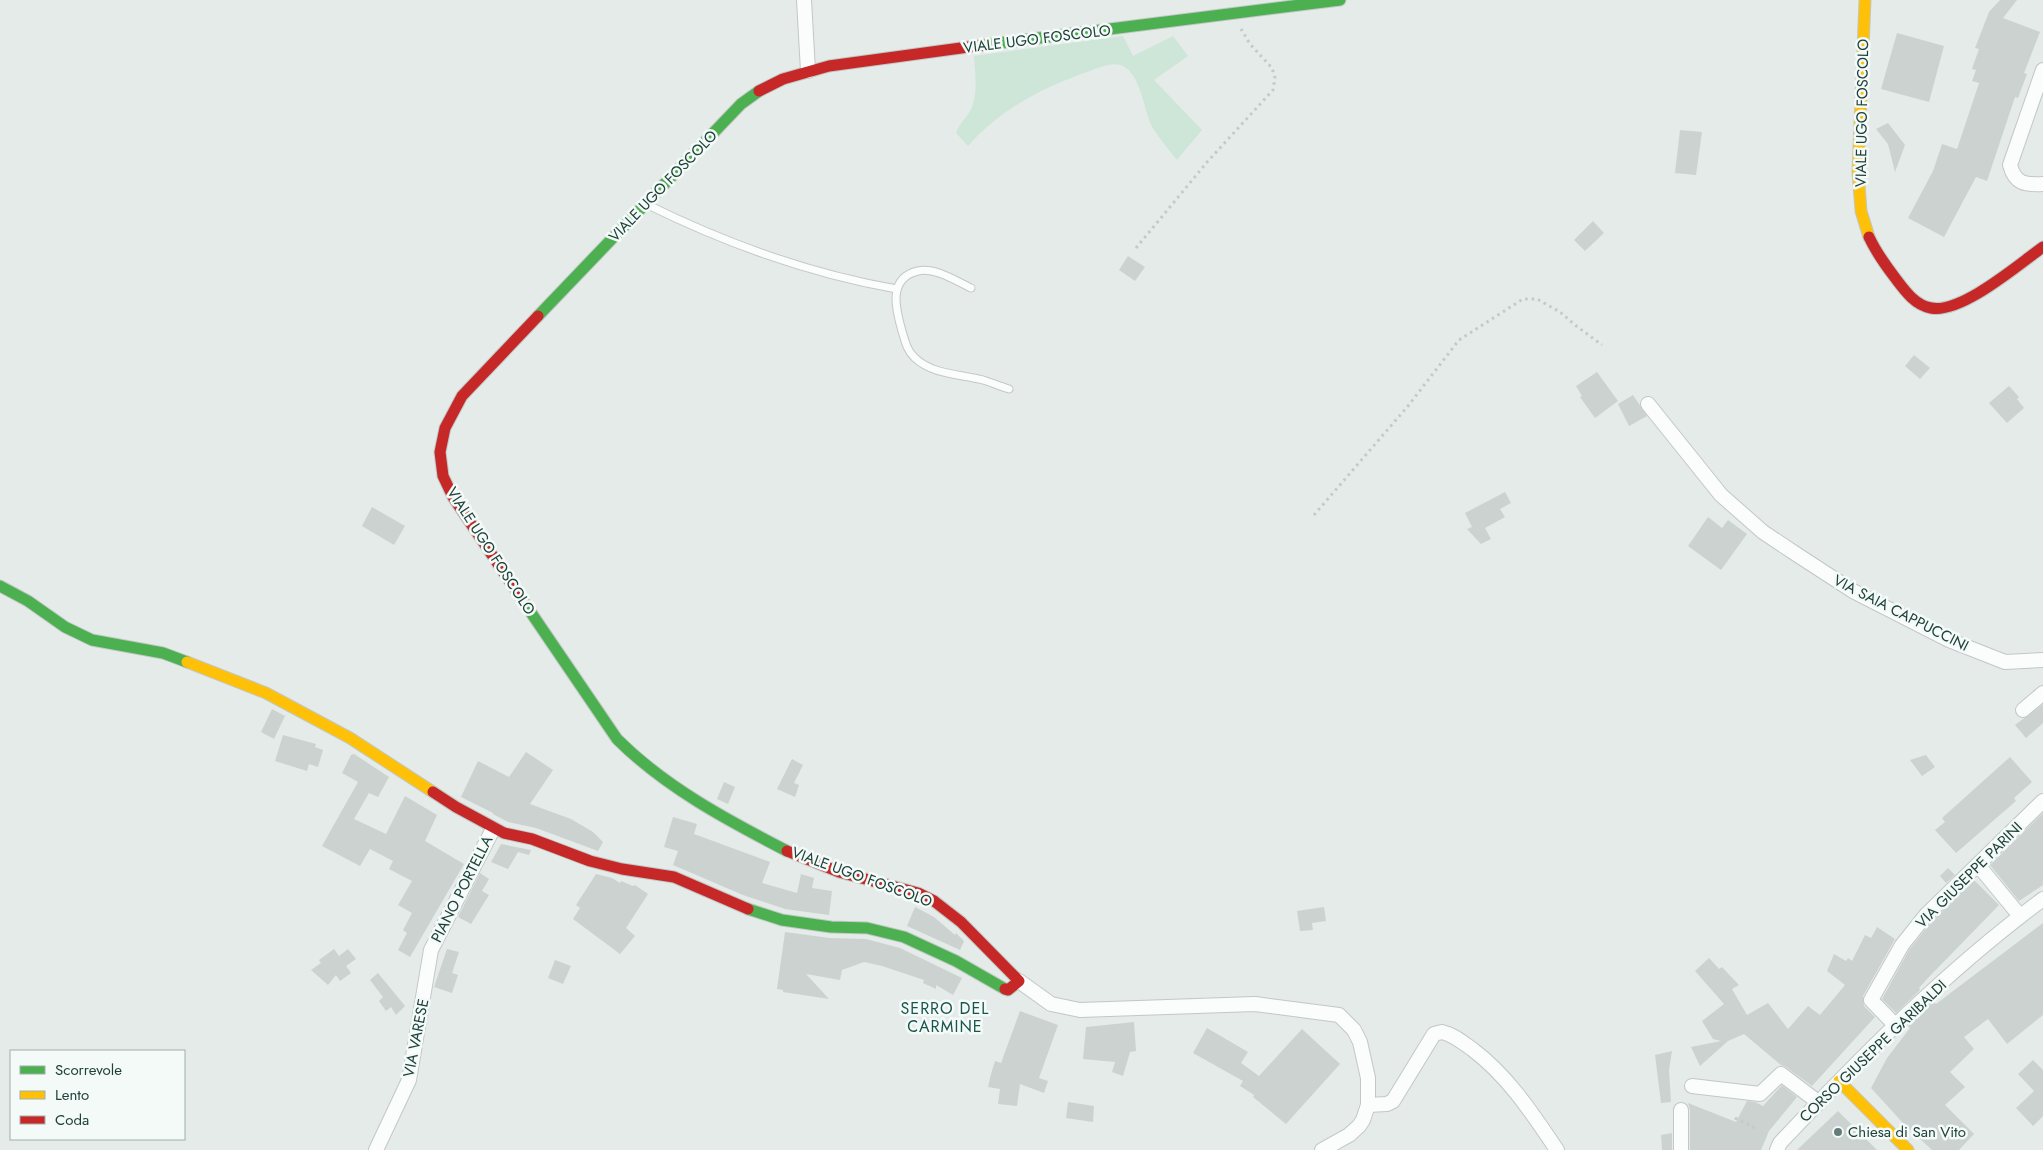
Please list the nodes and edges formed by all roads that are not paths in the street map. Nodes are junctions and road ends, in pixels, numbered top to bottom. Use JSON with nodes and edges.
{"nodes":[{"id":1,"x":804,"y":0,"type":"edge"},
{"id":2,"x":1340,"y":0,"type":"edge"},
{"id":3,"x":1865,"y":0,"type":"edge"},
{"id":4,"x":2043,"y":70,"type":"edge"},
{"id":5,"x":808,"y":71,"type":"junction"},
{"id":6,"x":2043,"y":184,"type":"edge"},
{"id":7,"x":646,"y":204,"type":"junction"},
{"id":8,"x":2043,"y":247,"type":"edge"},
{"id":9,"x":972,"y":288,"type":"dead end"},
{"id":10,"x":897,"y":289,"type":"junction"},
{"id":11,"x":1009,"y":389,"type":"dead end"},
{"id":12,"x":1648,"y":404,"type":"dead end"},
{"id":13,"x":0,"y":586,"type":"edge"},
{"id":14,"x":2043,"y":660,"type":"edge"},
{"id":15,"x":2043,"y":693,"type":"edge"},
{"id":16,"x":2023,"y":710,"type":"dead end"},
{"id":17,"x":2043,"y":801,"type":"edge"},
{"id":18,"x":493,"y":828,"type":"junction"},
{"id":19,"x":1978,"y":865,"type":"junction"},
{"id":20,"x":2043,"y":899,"type":"edge"},
{"id":21,"x":2020,"y":916,"type":"junction"},
{"id":22,"x":431,"y":950,"type":"joint"},
{"id":23,"x":1019,"y":981,"type":"junction"},
{"id":24,"x":1895,"y":1025,"type":"junction"},
{"id":25,"x":1839,"y":1081,"type":"junction"},
{"id":26,"x":1692,"y":1086,"type":"dead end"},
{"id":27,"x":1818,"y":1102,"type":"junction"},
{"id":28,"x":1368,"y":1105,"type":"junction"},
{"id":29,"x":1681,"y":1110,"type":"dead end"},
{"id":30,"x":376,"y":1150,"type":"edge"},
{"id":31,"x":1322,"y":1150,"type":"edge"},
{"id":32,"x":1557,"y":1150,"type":"edge"},
{"id":33,"x":1681,"y":1150,"type":"edge"},
{"id":34,"x":1777,"y":1150,"type":"edge"},
{"id":35,"x":1908,"y":1150,"type":"edge"}],
"edges":[{"from":1,"to":5,"type":"street"},
{"from":2,"to":5,"type":"street","name":"VIALE UGO FOSCOLO"},
{"from":3,"to":8,"type":"street","name":"VIALE UGO FOSCOLO"},
{"from":4,"to":6,"type":"street"},
{"from":5,"to":7,"type":"street","name":"VIALE UGO FOSCOLO"},
{"from":7,"to":10,"type":"lane"},
{"from":7,"to":23,"type":"street","name":"VIALE UGO FOSCOLO"},
{"from":9,"to":10,"type":"lane"},
{"from":10,"to":11,"type":"lane"},
{"from":12,"to":14,"type":"street","name":"VIA SAIA CAPPUCCINI"},
{"from":13,"to":18,"type":"street"},
{"from":15,"to":16,"type":"street"},
{"from":17,"to":19,"type":"street","name":"VIA GIUSEPPE PARINI"},
{"from":18,"to":22,"type":"street","name":"PIANO PORTELLA"},
{"from":18,"to":23,"type":"street"},
{"from":19,"to":21,"type":"street"},
{"from":19,"to":24,"type":"street","name":"VIA GIUSEPPE PARINI"},
{"from":20,"to":21,"type":"street","name":"CORSO GIUSEPPE GARIBALDI"},
{"from":21,"to":24,"type":"street","name":"CORSO GIUSEPPE GARIBALDI"},
{"from":22,"to":30,"type":"street","name":"VIA VARESE"},
{"from":23,"to":28,"type":"street","name":"VIALE UGO FOSCOLO"},
{"from":24,"to":25,"type":"street","name":"CORSO GIUSEPPE GARIBALDI"},
{"from":25,"to":27,"type":"street","name":"CORSO GIUSEPPE GARIBALDI"},
{"from":25,"to":35,"type":"street"},
{"from":26,"to":27,"type":"street"},
{"from":27,"to":34,"type":"street","name":"CORSO GIUSEPPE GARIBALDI"},
{"from":28,"to":31,"type":"street"},
{"from":28,"to":32,"type":"street"},
{"from":29,"to":33,"type":"street"}]}
